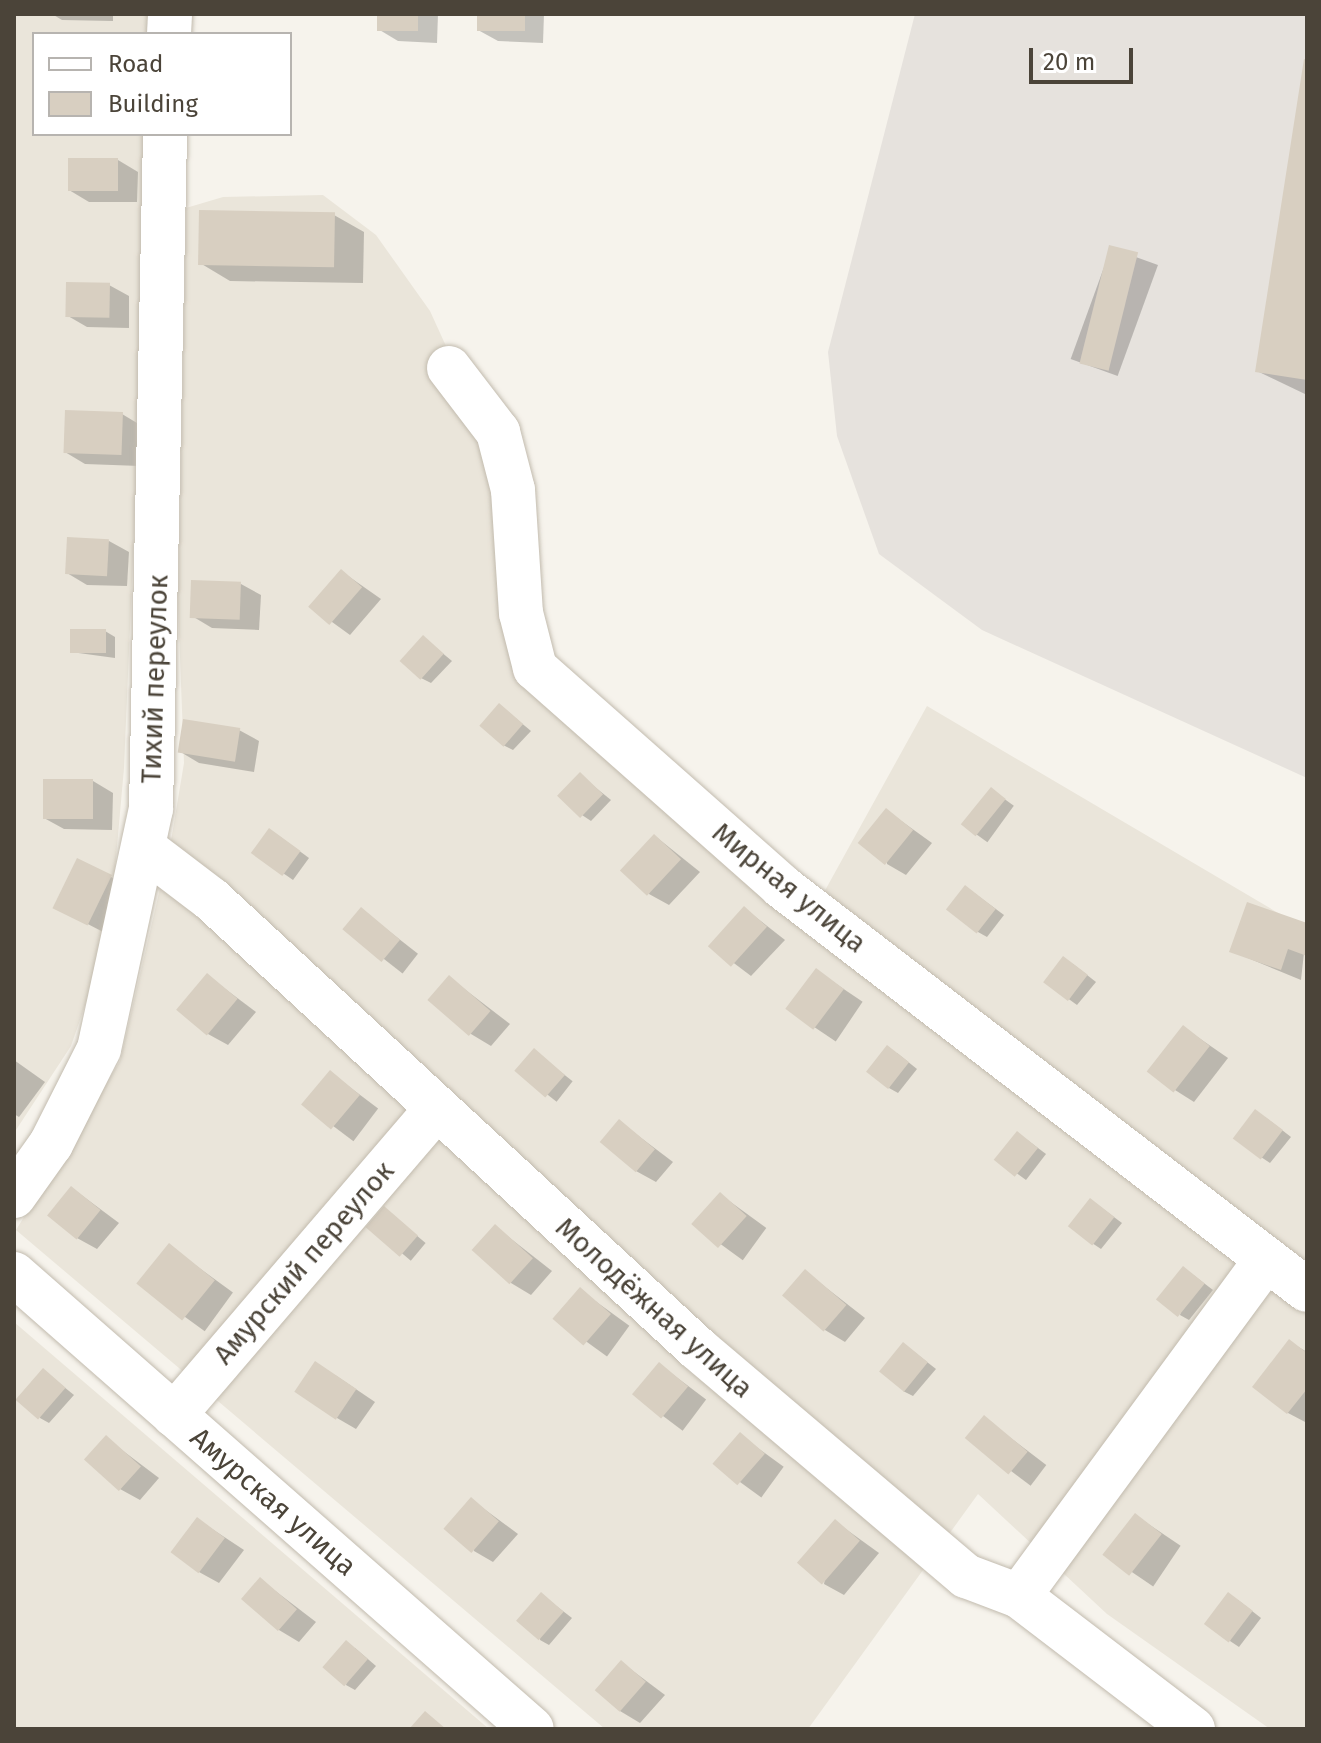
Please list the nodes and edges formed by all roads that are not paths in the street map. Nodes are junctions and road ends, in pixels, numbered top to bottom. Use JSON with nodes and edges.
{"nodes":[{"id":1,"x":165,"y":136,"type":"edge"},
{"id":2,"x":449,"y":368,"type":"dead end"},
{"id":3,"x":144,"y":848,"type":"junction"},
{"id":4,"x":434,"y":1112,"type":"junction"},
{"id":5,"x":14,"y":1196,"type":"edge"},
{"id":6,"x":1266,"y":1260,"type":"junction"},
{"id":7,"x":14,"y":1274,"type":"edge"},
{"id":8,"x":1307,"y":1290,"type":"edge"},
{"id":9,"x":174,"y":1415,"type":"junction"},
{"id":10,"x":1019,"y":1596,"type":"junction"},
{"id":11,"x":532,"y":1729,"type":"edge"},
{"id":12,"x":1193,"y":1729,"type":"edge"}],
"edges":[{"from":1,"to":3,"type":"street","name":"Тихий переулок"},
{"from":2,"to":6,"type":"street","name":"Мирная улица"},
{"from":3,"to":4,"type":"street","name":"Молодёжная улица"},
{"from":3,"to":5,"type":"street","name":"Тихий переулок"},
{"from":4,"to":9,"type":"street","name":"Амурский переулок"},
{"from":4,"to":10,"type":"street","name":"Молодёжная улица"},
{"from":6,"to":8,"type":"street","name":"Мирная улица"},
{"from":6,"to":10,"type":"street"},
{"from":7,"to":9,"type":"street","name":"Амурская улица"},
{"from":9,"to":11,"type":"street","name":"Амурская улица"},
{"from":10,"to":12,"type":"street","name":"Молодёжная улица"}]}
